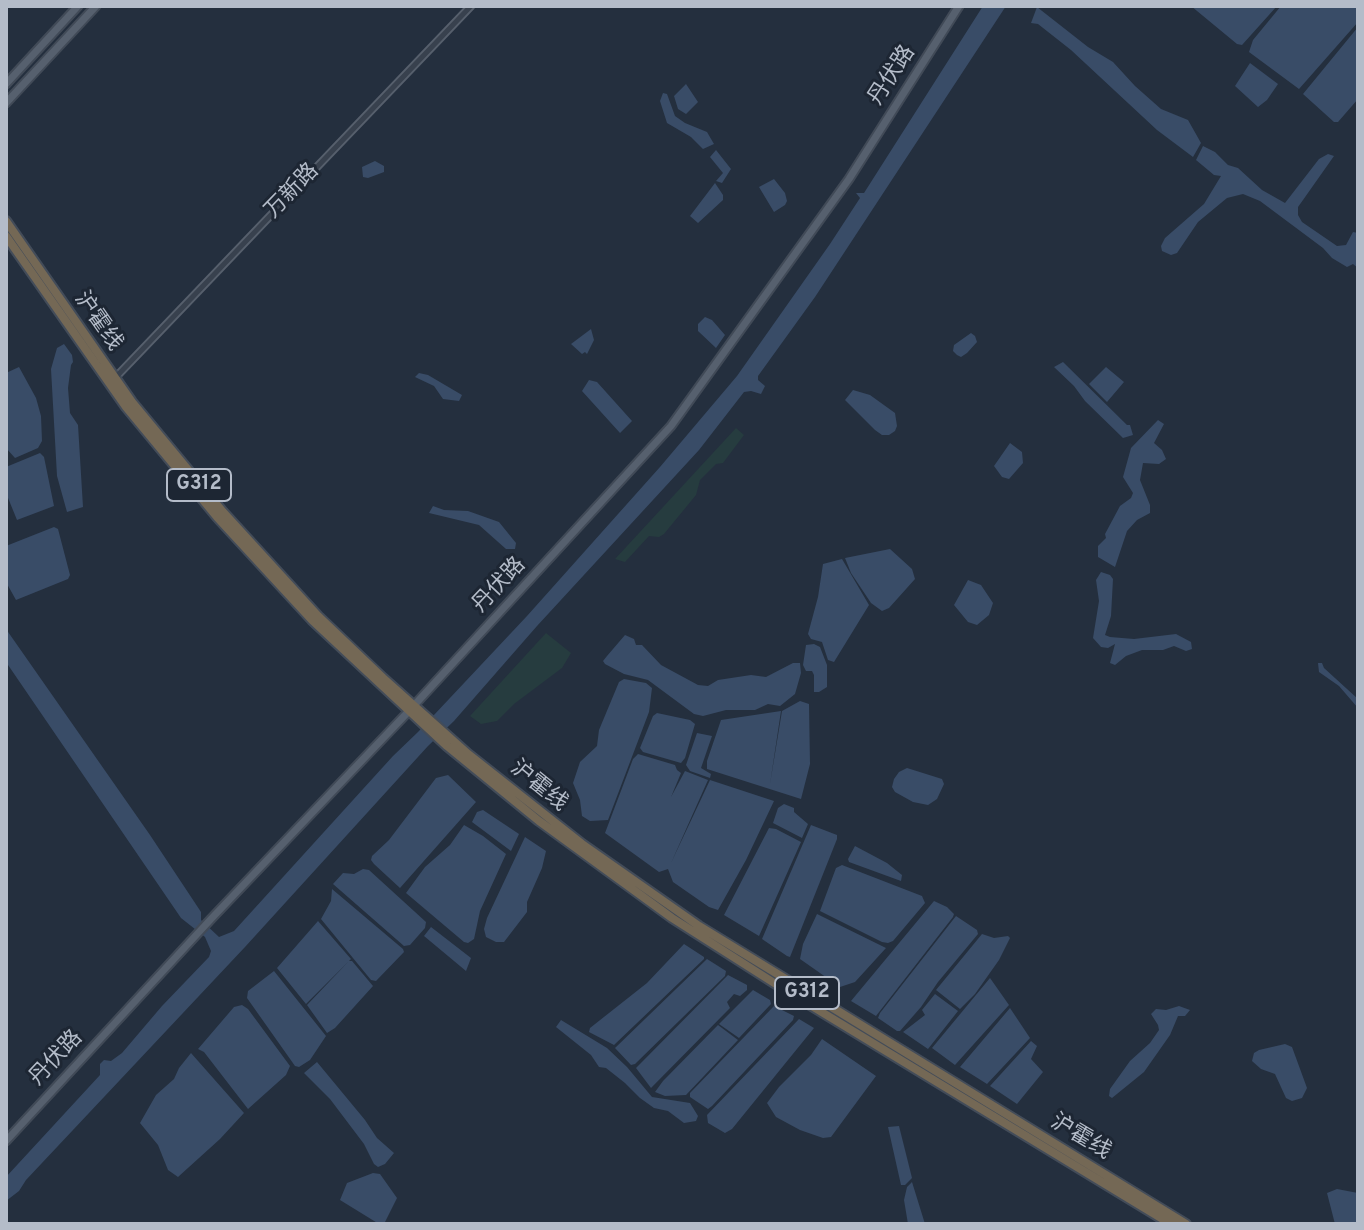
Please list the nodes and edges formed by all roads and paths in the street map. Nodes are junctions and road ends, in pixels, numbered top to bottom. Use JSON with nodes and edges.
{"nodes":[{"id":1,"x":78,"y":6,"type":"edge"},
{"id":2,"x":96,"y":6,"type":"edge"},
{"id":3,"x":471,"y":6,"type":"edge"},
{"id":4,"x":959,"y":6,"type":"edge"},
{"id":5,"x":6,"y":84,"type":"edge"},
{"id":6,"x":6,"y":103,"type":"edge"},
{"id":7,"x":6,"y":221,"type":"edge"},
{"id":8,"x":6,"y":236,"type":"edge"},
{"id":9,"x":115,"y":378,"type":"junction"},
{"id":10,"x":315,"y":618,"type":"junction"},
{"id":11,"x":411,"y":709,"type":"junction"},
{"id":12,"x":6,"y":1141,"type":"edge"},
{"id":13,"x":1118,"y":1187,"type":"junction"},
{"id":14,"x":1171,"y":1224,"type":"edge"},
{"id":15,"x":1186,"y":1224,"type":"edge"}],
"edges":[{"from":1,"to":5,"type":"main road"},
{"from":2,"to":6,"type":"main road"},
{"from":3,"to":9,"type":"street","name":"万新路"},
{"from":4,"to":11,"type":"main road","name":"丹伏路"},
{"from":7,"to":9,"type":"highway","name":"沪霍线","number":"G312"},
{"from":8,"to":10,"type":"highway","name":"沪霍线","number":"G312"},
{"from":9,"to":10,"type":"highway","name":"沪霍线","number":"G312"},
{"from":10,"to":11,"type":"highway","name":"沪霍线","number":"G312"},
{"from":11,"to":12,"type":"main road","name":"丹伏路"},
{"from":11,"to":13,"type":"highway","name":"沪霍线","number":"G312"},
{"from":13,"to":14,"type":"highway","name":"沪霍线","number":"G312"},
{"from":13,"to":15,"type":"highway","name":"沪霍线","number":"G312"}]}
